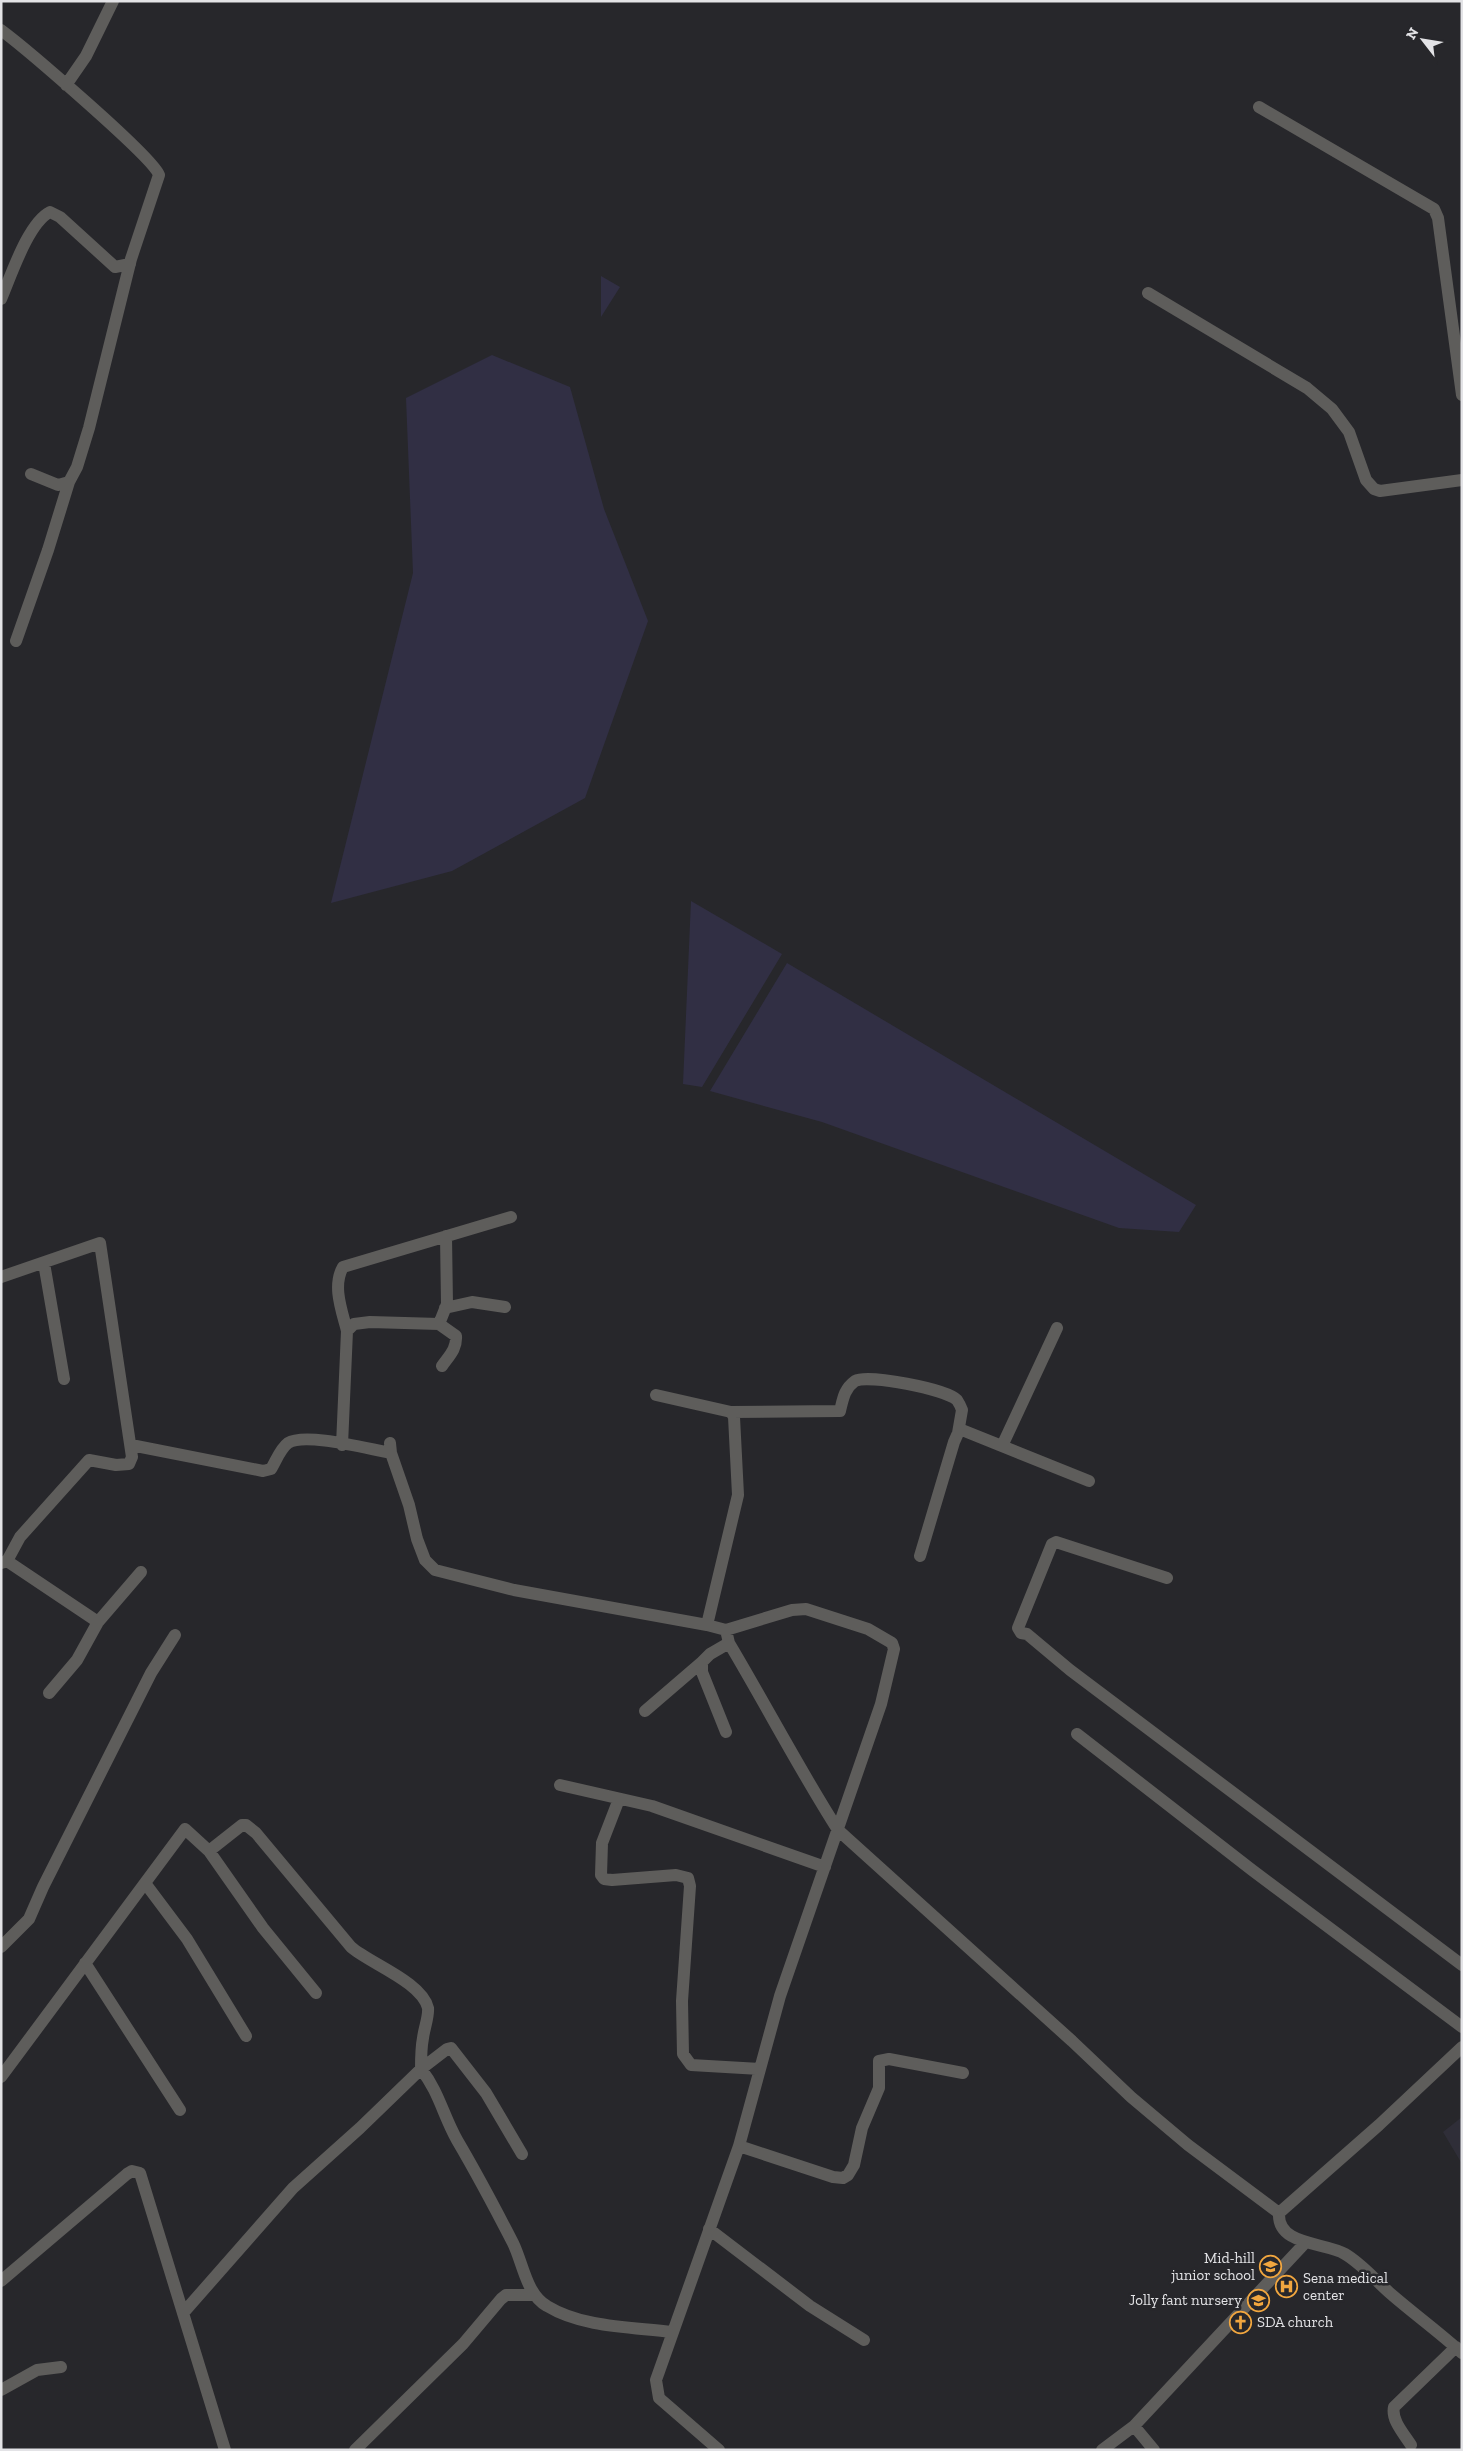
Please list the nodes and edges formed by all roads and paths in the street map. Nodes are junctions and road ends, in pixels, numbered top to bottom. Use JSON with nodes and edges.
{"nodes":[{"id":1,"x":113,"y":1,"type":"edge"},
{"id":2,"x":1,"y":30,"type":"edge"},
{"id":3,"x":66,"y":86,"type":"junction"},
{"id":4,"x":1259,"y":107,"type":"dead end"},
{"id":5,"x":130,"y":264,"type":"junction"},
{"id":6,"x":1148,"y":293,"type":"dead end"},
{"id":7,"x":1,"y":299,"type":"edge"},
{"id":8,"x":1456,"y":320,"type":"edge"},
{"id":9,"x":1462,"y":395,"type":"edge"},
{"id":10,"x":31,"y":474,"type":"dead end"},
{"id":11,"x":1462,"y":480,"type":"edge"},
{"id":12,"x":69,"y":482,"type":"junction"},
{"id":13,"x":16,"y":641,"type":"dead end"},
{"id":14,"x":511,"y":1218,"type":"dead end"},
{"id":15,"x":446,"y":1236,"type":"junction"},
{"id":16,"x":44,"y":1263,"type":"junction"},
{"id":17,"x":1,"y":1277,"type":"edge"},
{"id":18,"x":505,"y":1307,"type":"dead end"},
{"id":19,"x":445,"y":1308,"type":"junction"},
{"id":20,"x":439,"y":1324,"type":"junction"},
{"id":21,"x":1057,"y":1328,"type":"dead end"},
{"id":22,"x":348,"y":1331,"type":"junction"},
{"id":23,"x":442,"y":1366,"type":"dead end"},
{"id":24,"x":64,"y":1379,"type":"dead end"},
{"id":25,"x":656,"y":1395,"type":"dead end"},
{"id":26,"x":731,"y":1412,"type":"junction"},
{"id":27,"x":958,"y":1432,"type":"junction"},
{"id":28,"x":131,"y":1445,"type":"junction"},
{"id":29,"x":342,"y":1445,"type":"junction"},
{"id":30,"x":1002,"y":1446,"type":"junction"},
{"id":31,"x":1089,"y":1481,"type":"dead end"},
{"id":32,"x":920,"y":1556,"type":"dead end"},
{"id":33,"x":4,"y":1562,"type":"edge"},
{"id":34,"x":141,"y":1572,"type":"dead end"},
{"id":35,"x":1167,"y":1578,"type":"dead end"},
{"id":36,"x":98,"y":1622,"type":"junction"},
{"id":37,"x":707,"y":1625,"type":"junction"},
{"id":38,"x":175,"y":1635,"type":"dead end"},
{"id":39,"x":728,"y":1636,"type":"junction"},
{"id":40,"x":702,"y":1662,"type":"junction"},
{"id":41,"x":49,"y":1693,"type":"dead end"},
{"id":42,"x":645,"y":1711,"type":"dead end"},
{"id":43,"x":726,"y":1732,"type":"dead end"},
{"id":44,"x":1077,"y":1734,"type":"dead end"},
{"id":45,"x":560,"y":1785,"type":"dead end"},
{"id":46,"x":619,"y":1799,"type":"junction"},
{"id":47,"x":838,"y":1830,"type":"junction"},
{"id":48,"x":209,"y":1851,"type":"junction"},
{"id":49,"x":825,"y":1867,"type":"junction"},
{"id":50,"x":145,"y":1883,"type":"junction"},
{"id":51,"x":1,"y":1947,"type":"edge"},
{"id":52,"x":85,"y":1963,"type":"junction"},
{"id":53,"x":1462,"y":1965,"type":"edge"},
{"id":54,"x":316,"y":1993,"type":"dead end"},
{"id":55,"x":1462,"y":2027,"type":"edge"},
{"id":56,"x":246,"y":2036,"type":"dead end"},
{"id":57,"x":1462,"y":2047,"type":"edge"},
{"id":58,"x":760,"y":2068,"type":"junction"},
{"id":59,"x":421,"y":2069,"type":"junction"},
{"id":60,"x":963,"y":2073,"type":"dead end"},
{"id":61,"x":1,"y":2077,"type":"edge"},
{"id":62,"x":180,"y":2110,"type":"dead end"},
{"id":63,"x":739,"y":2146,"type":"junction"},
{"id":64,"x":522,"y":2154,"type":"dead end"},
{"id":65,"x":1279,"y":2213,"type":"junction"},
{"id":66,"x":709,"y":2229,"type":"junction"},
{"id":67,"x":1305,"y":2243,"type":"junction"},
{"id":68,"x":1,"y":2281,"type":"edge"},
{"id":69,"x":535,"y":2295,"type":"junction"},
{"id":70,"x":184,"y":2312,"type":"junction"},
{"id":71,"x":672,"y":2332,"type":"junction"},
{"id":72,"x":864,"y":2340,"type":"dead end"},
{"id":73,"x":1459,"y":2350,"type":"edge"},
{"id":74,"x":60,"y":2367,"type":"dead end"},
{"id":75,"x":1,"y":2390,"type":"edge"},
{"id":76,"x":1134,"y":2426,"type":"junction"},
{"id":77,"x":1411,"y":2445,"type":"dead end"},
{"id":78,"x":226,"y":2450,"type":"edge"},
{"id":79,"x":354,"y":2450,"type":"edge"},
{"id":80,"x":719,"y":2450,"type":"edge"},
{"id":81,"x":1102,"y":2450,"type":"edge"},
{"id":82,"x":1154,"y":2450,"type":"edge"}],
"edges":[{"from":1,"to":3,"type":"street"},
{"from":2,"to":3,"type":"street"},
{"from":3,"to":5,"type":"street"},
{"from":4,"to":8,"type":"street"},
{"from":5,"to":7,"type":"street"},
{"from":5,"to":12,"type":"street"},
{"from":6,"to":11,"type":"street"},
{"from":8,"to":9,"type":"street"},
{"from":10,"to":12,"type":"street"},
{"from":12,"to":13,"type":"street"},
{"from":14,"to":15,"type":"street"},
{"from":15,"to":19,"type":"street"},
{"from":15,"to":22,"type":"street"},
{"from":16,"to":17,"type":"street"},
{"from":16,"to":24,"type":"street"},
{"from":16,"to":28,"type":"street"},
{"from":18,"to":19,"type":"street"},
{"from":19,"to":20,"type":"street"},
{"from":20,"to":22,"type":"street"},
{"from":20,"to":23,"type":"street"},
{"from":21,"to":30,"type":"street"},
{"from":22,"to":29,"type":"street"},
{"from":25,"to":26,"type":"street"},
{"from":26,"to":27,"type":"street"},
{"from":26,"to":37,"type":"street"},
{"from":27,"to":30,"type":"street"},
{"from":27,"to":32,"type":"street"},
{"from":28,"to":29,"type":"street"},
{"from":28,"to":33,"type":"street"},
{"from":29,"to":37,"type":"street"},
{"from":30,"to":31,"type":"street"},
{"from":33,"to":36,"type":"street"},
{"from":34,"to":36,"type":"street"},
{"from":35,"to":53,"type":"street"},
{"from":36,"to":41,"type":"street"},
{"from":37,"to":39,"type":"street"},
{"from":38,"to":51,"type":"street"},
{"from":39,"to":40,"type":"street"},
{"from":39,"to":47,"type":"street"},
{"from":39,"to":47,"type":"street"},
{"from":40,"to":42,"type":"street"},
{"from":40,"to":43,"type":"street"},
{"from":44,"to":55,"type":"street"},
{"from":45,"to":46,"type":"street"},
{"from":46,"to":49,"type":"street"},
{"from":46,"to":58,"type":"street"},
{"from":47,"to":49,"type":"street"},
{"from":47,"to":65,"type":"street"},
{"from":48,"to":50,"type":"street"},
{"from":48,"to":54,"type":"street"},
{"from":48,"to":59,"type":"street"},
{"from":49,"to":58,"type":"street"},
{"from":50,"to":52,"type":"street"},
{"from":50,"to":56,"type":"street"},
{"from":52,"to":61,"type":"street"},
{"from":52,"to":62,"type":"street"},
{"from":57,"to":65,"type":"street"},
{"from":58,"to":63,"type":"street"},
{"from":59,"to":64,"type":"street"},
{"from":59,"to":69,"type":"street"},
{"from":59,"to":70,"type":"street"},
{"from":60,"to":63,"type":"street"},
{"from":63,"to":66,"type":"street"},
{"from":65,"to":67,"type":"street"},
{"from":66,"to":71,"type":"street"},
{"from":66,"to":72,"type":"street"},
{"from":67,"to":73,"type":"street"},
{"from":67,"to":76,"type":"street"},
{"from":68,"to":70,"type":"street"},
{"from":69,"to":71,"type":"street"},
{"from":69,"to":79,"type":"street"},
{"from":70,"to":78,"type":"street"},
{"from":71,"to":80,"type":"street"},
{"from":73,"to":77,"type":"street"},
{"from":74,"to":75,"type":"street"},
{"from":76,"to":81,"type":"street"},
{"from":76,"to":82,"type":"street"}]}
